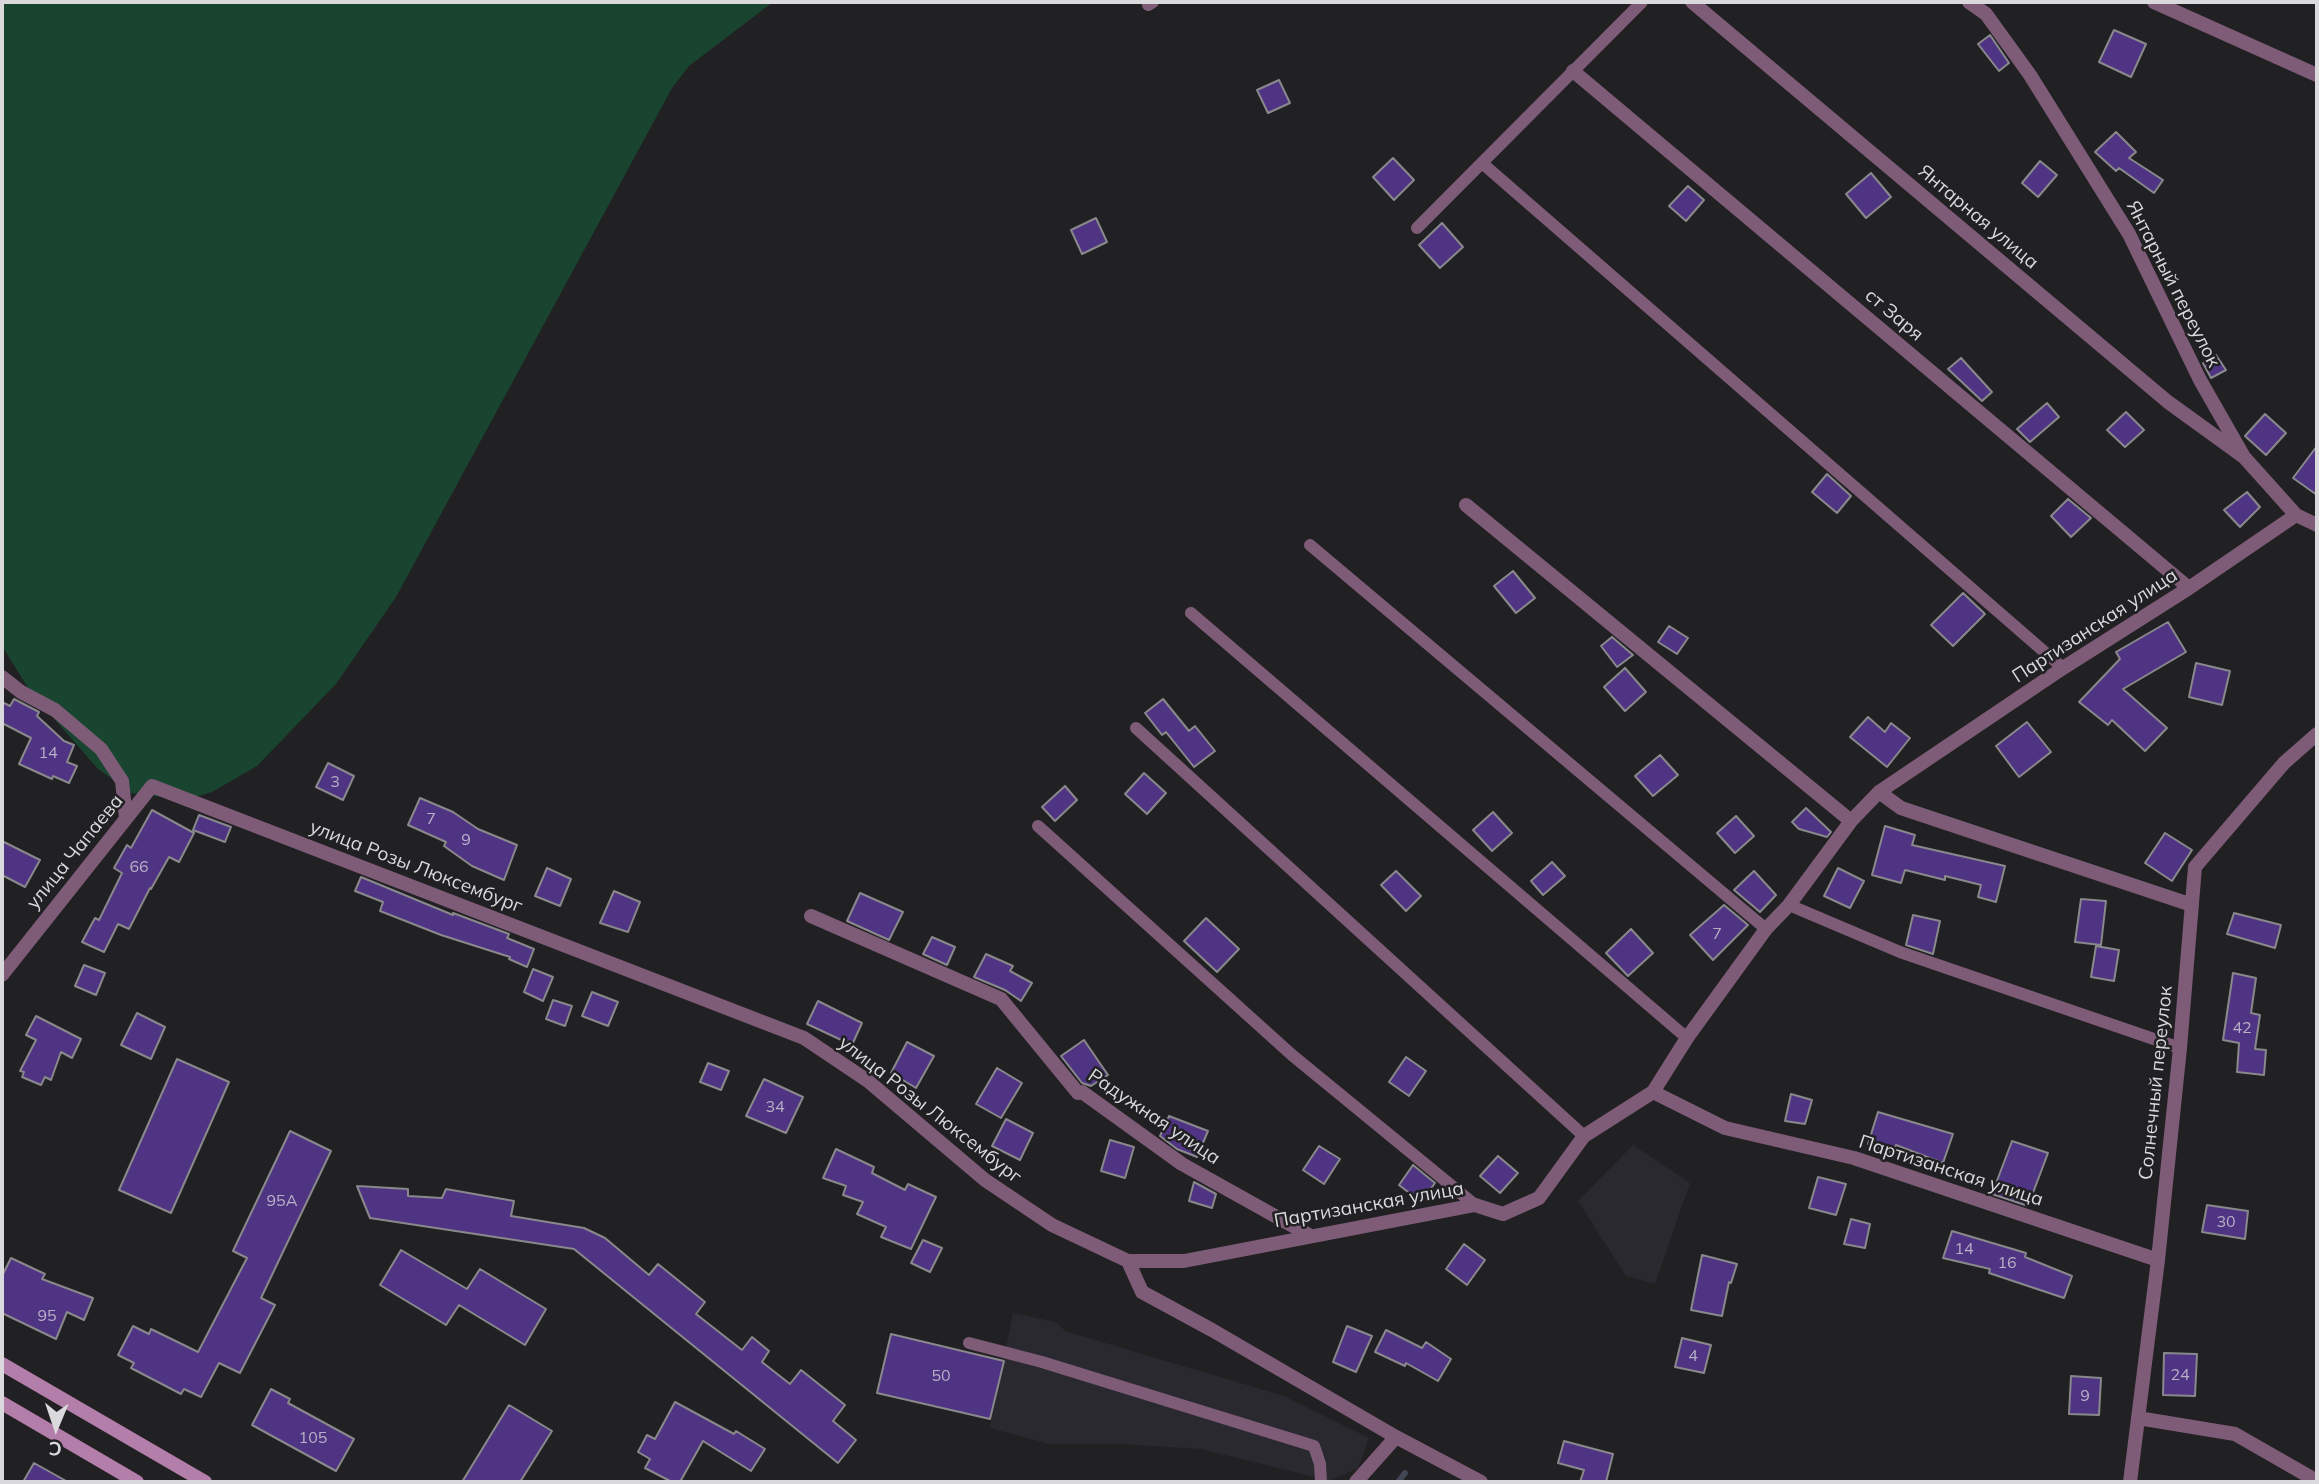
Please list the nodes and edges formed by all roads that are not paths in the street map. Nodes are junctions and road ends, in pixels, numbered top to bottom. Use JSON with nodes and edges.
{"nodes":[{"id":1,"x":1642,"y":2,"type":"edge"},
{"id":2,"x":1692,"y":2,"type":"edge"},
{"id":3,"x":1969,"y":2,"type":"edge"},
{"id":4,"x":2154,"y":2,"type":"edge"},
{"id":5,"x":1573,"y":71,"type":"junction"},
{"id":6,"x":2317,"y":75,"type":"edge"},
{"id":7,"x":1482,"y":163,"type":"junction"},
{"id":8,"x":1418,"y":228,"type":"dead end"},
{"id":9,"x":2244,"y":457,"type":"junction"},
{"id":10,"x":1466,"y":505,"type":"dead end"},
{"id":11,"x":2296,"y":515,"type":"junction"},
{"id":12,"x":2317,"y":525,"type":"edge"},
{"id":13,"x":1310,"y":545,"type":"dead end"},
{"id":14,"x":2189,"y":588,"type":"junction"},
{"id":15,"x":1191,"y":613,"type":"dead end"},
{"id":16,"x":2063,"y":668,"type":"junction"},
{"id":17,"x":2,"y":677,"type":"edge"},
{"id":18,"x":1136,"y":728,"type":"dead end"},
{"id":19,"x":2317,"y":734,"type":"edge"},
{"id":20,"x":152,"y":786,"type":"joint"},
{"id":21,"x":1879,"y":792,"type":"junction"},
{"id":22,"x":126,"y":818,"type":"junction"},
{"id":23,"x":1851,"y":821,"type":"junction"},
{"id":24,"x":1038,"y":826,"type":"dead end"},
{"id":25,"x":1789,"y":905,"type":"junction"},
{"id":26,"x":2192,"y":905,"type":"junction"},
{"id":27,"x":811,"y":916,"type":"dead end"},
{"id":28,"x":1766,"y":929,"type":"junction"},
{"id":29,"x":2,"y":975,"type":"edge"},
{"id":30,"x":1687,"y":1038,"type":"junction"},
{"id":31,"x":2180,"y":1048,"type":"junction"},
{"id":32,"x":1653,"y":1093,"type":"junction"},
{"id":33,"x":1584,"y":1136,"type":"junction"},
{"id":34,"x":1475,"y":1205,"type":"junction"},
{"id":35,"x":1310,"y":1235,"type":"junction"},
{"id":36,"x":2158,"y":1260,"type":"junction"},
{"id":37,"x":1128,"y":1261,"type":"junction"},
{"id":38,"x":968,"y":1343,"type":"dead end"},
{"id":39,"x":2,"y":1364,"type":"edge"},
{"id":40,"x":2,"y":1403,"type":"edge"},
{"id":41,"x":2138,"y":1418,"type":"junction"},
{"id":42,"x":1395,"y":1437,"type":"junction"},
{"id":43,"x":2317,"y":1481,"type":"edge"},
{"id":44,"x":137,"y":1482,"type":"edge"},
{"id":45,"x":205,"y":1482,"type":"edge"},
{"id":46,"x":1321,"y":1482,"type":"edge"},
{"id":47,"x":1356,"y":1482,"type":"edge"},
{"id":48,"x":1481,"y":1482,"type":"edge"},
{"id":49,"x":2130,"y":1482,"type":"edge"}],
"edges":[{"from":1,"to":5,"type":"lane"},
{"from":2,"to":9,"type":"street","name":"Янтарная улица"},
{"from":3,"to":9,"type":"street","name":"Янтарный переулок"},
{"from":4,"to":6,"type":"street"},
{"from":5,"to":7,"type":"lane"},
{"from":5,"to":14,"type":"street","name":"ст Заря"},
{"from":7,"to":8,"type":"lane"},
{"from":7,"to":16,"type":"lane"},
{"from":9,"to":11,"type":"street","name":"Янтарный переулок"},
{"from":10,"to":23,"type":"street"},
{"from":11,"to":12,"type":"street"},
{"from":11,"to":14,"type":"street","name":"Партизанская улица"},
{"from":13,"to":28,"type":"lane"},
{"from":14,"to":16,"type":"street","name":"Партизанская улица"},
{"from":15,"to":30,"type":"lane"},
{"from":16,"to":21,"type":"street","name":"Партизанская улица"},
{"from":17,"to":22,"type":"street"},
{"from":18,"to":33,"type":"lane"},
{"from":19,"to":26,"type":"street","name":"Солнечный переулок"},
{"from":20,"to":22,"type":"street","name":"улица Чапаева"},
{"from":20,"to":37,"type":"street","name":"улица Розы Люксембург"},
{"from":21,"to":23,"type":"street","name":"Партизанская улица"},
{"from":21,"to":26,"type":"street"},
{"from":22,"to":29,"type":"street","name":"улица Чапаева"},
{"from":23,"to":25,"type":"street","name":"Партизанская улица"},
{"from":24,"to":34,"type":"lane"},
{"from":25,"to":28,"type":"street","name":"Партизанская улица"},
{"from":25,"to":31,"type":"lane"},
{"from":26,"to":31,"type":"street","name":"Солнечный переулок"},
{"from":27,"to":35,"type":"street","name":"Радужная улица"},
{"from":28,"to":30,"type":"street","name":"Партизанская улица"},
{"from":30,"to":32,"type":"street","name":"Партизанская улица"},
{"from":31,"to":36,"type":"street","name":"Солнечный переулок"},
{"from":32,"to":33,"type":"street","name":"Партизанская улица"},
{"from":32,"to":36,"type":"street","name":"Партизанская улица"},
{"from":33,"to":34,"type":"street","name":"Партизанская улица"},
{"from":34,"to":35,"type":"street","name":"Партизанская улица"},
{"from":35,"to":37,"type":"street","name":"Партизанская улица"},
{"from":36,"to":41,"type":"street","name":"Солнечный переулок"},
{"from":37,"to":42,"type":"street"},
{"from":38,"to":46,"type":"lane"},
{"from":39,"to":45,"type":"main road"},
{"from":40,"to":44,"type":"main road"},
{"from":41,"to":43,"type":"street"},
{"from":41,"to":49,"type":"street","name":"Солнечный переулок"},
{"from":42,"to":47,"type":"street"},
{"from":42,"to":48,"type":"street"}]}
